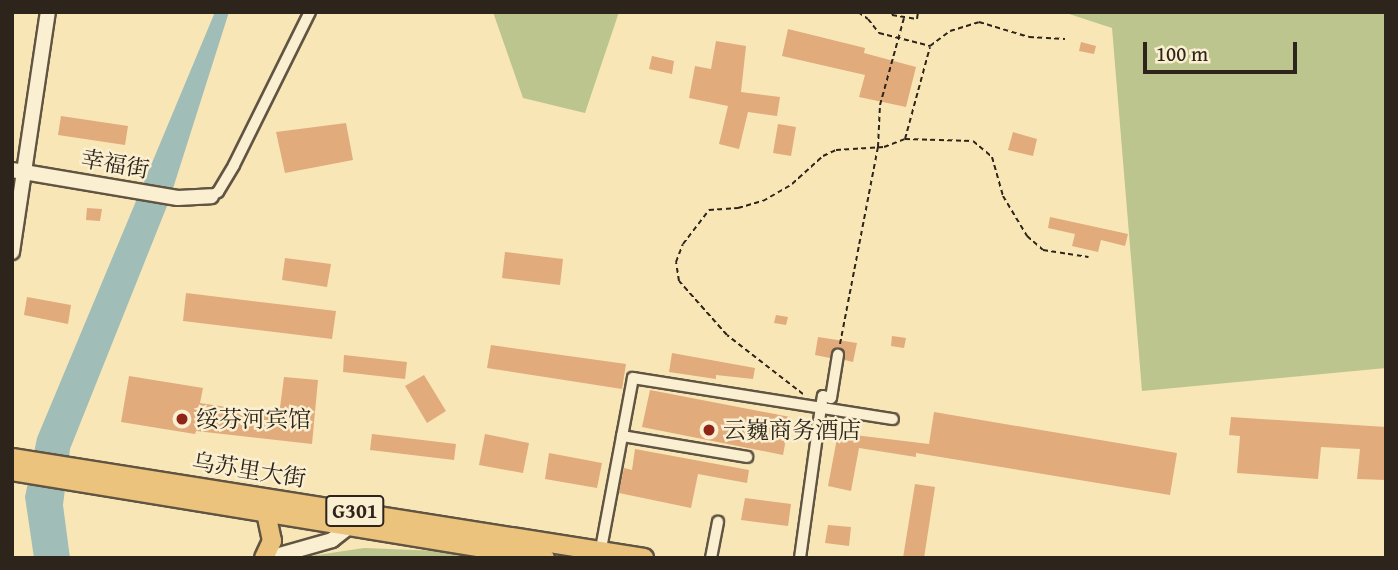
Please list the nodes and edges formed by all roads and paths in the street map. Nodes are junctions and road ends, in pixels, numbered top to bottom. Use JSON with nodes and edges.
{"nodes":[{"id":1,"x":48,"y":12,"type":"edge"},
{"id":2,"x":310,"y":12,"type":"edge"},
{"id":3,"x":858,"y":12,"type":"edge"},
{"id":4,"x":892,"y":12,"type":"edge"},
{"id":5,"x":918,"y":12,"type":"edge"},
{"id":6,"x":904,"y":18,"type":"junction"},
{"id":7,"x":900,"y":38,"type":"junction"},
{"id":8,"x":1065,"y":39,"type":"dead end"},
{"id":9,"x":930,"y":46,"type":"junction"},
{"id":10,"x":905,"y":139,"type":"junction"},
{"id":11,"x":878,"y":147,"type":"junction"},
{"id":12,"x":18,"y":171,"type":"edge"},
{"id":13,"x":211,"y":197,"type":"joint"},
{"id":14,"x":12,"y":252,"type":"edge"},
{"id":15,"x":1088,"y":257,"type":"dead end"},
{"id":16,"x":838,"y":355,"type":"joint"},
{"id":17,"x":821,"y":407,"type":"junction"},
{"id":18,"x":892,"y":419,"type":"dead end"},
{"id":19,"x":622,"y":436,"type":"junction"},
{"id":20,"x":747,"y":457,"type":"dead end"},
{"id":21,"x":20,"y":466,"type":"edge"},
{"id":22,"x":65,"y":472,"type":"junction"},
{"id":23,"x":266,"y":512,"type":"junction"},
{"id":24,"x":357,"y":519,"type":"junction"},
{"id":25,"x":718,"y":522,"type":"dead end"},
{"id":26,"x":600,"y":555,"type":"edge"},
{"id":27,"x":266,"y":558,"type":"edge"},
{"id":28,"x":545,"y":558,"type":"edge"},
{"id":29,"x":643,"y":558,"type":"edge"},
{"id":30,"x":711,"y":558,"type":"edge"},
{"id":31,"x":800,"y":558,"type":"edge"}],
"edges":[{"from":1,"to":12,"type":"street"},
{"from":2,"to":13,"type":"street"},
{"from":3,"to":7,"type":"path"},
{"from":4,"to":6,"type":"path"},
{"from":5,"to":6,"type":"path"},
{"from":6,"to":7,"type":"path"},
{"from":7,"to":9,"type":"path"},
{"from":7,"to":11,"type":"path"},
{"from":8,"to":9,"type":"path"},
{"from":9,"to":10,"type":"path"},
{"from":10,"to":11,"type":"path"},
{"from":10,"to":15,"type":"path"},
{"from":11,"to":16,"type":"path"},
{"from":11,"to":17,"type":"path"},
{"from":12,"to":13,"type":"street","name":"幸福街"},
{"from":12,"to":14,"type":"street"},
{"from":16,"to":17,"type":"street"},
{"from":17,"to":18,"type":"street"},
{"from":17,"to":19,"type":"street"},
{"from":17,"to":31,"type":"street"},
{"from":19,"to":20,"type":"street"},
{"from":19,"to":26,"type":"street"},
{"from":21,"to":22,"type":"highway","name":"乌苏里大街","number":"G301"},
{"from":22,"to":23,"type":"highway","name":"乌苏里大街","number":"G301"},
{"from":22,"to":24,"type":"highway","name":"乌苏里大街","number":"G301"},
{"from":23,"to":24,"type":"highway","name":"乌苏里大街","number":"G301"},
{"from":23,"to":27,"type":"highway"},
{"from":24,"to":26,"type":"highway","name":"乌苏里大街","number":"G301"},
{"from":24,"to":27,"type":"street"},
{"from":24,"to":28,"type":"highway","name":"乌苏里大街","number":"G301"},
{"from":25,"to":30,"type":"street"},
{"from":26,"to":29,"type":"highway","name":"乌苏里大街","number":"G301"}]}
